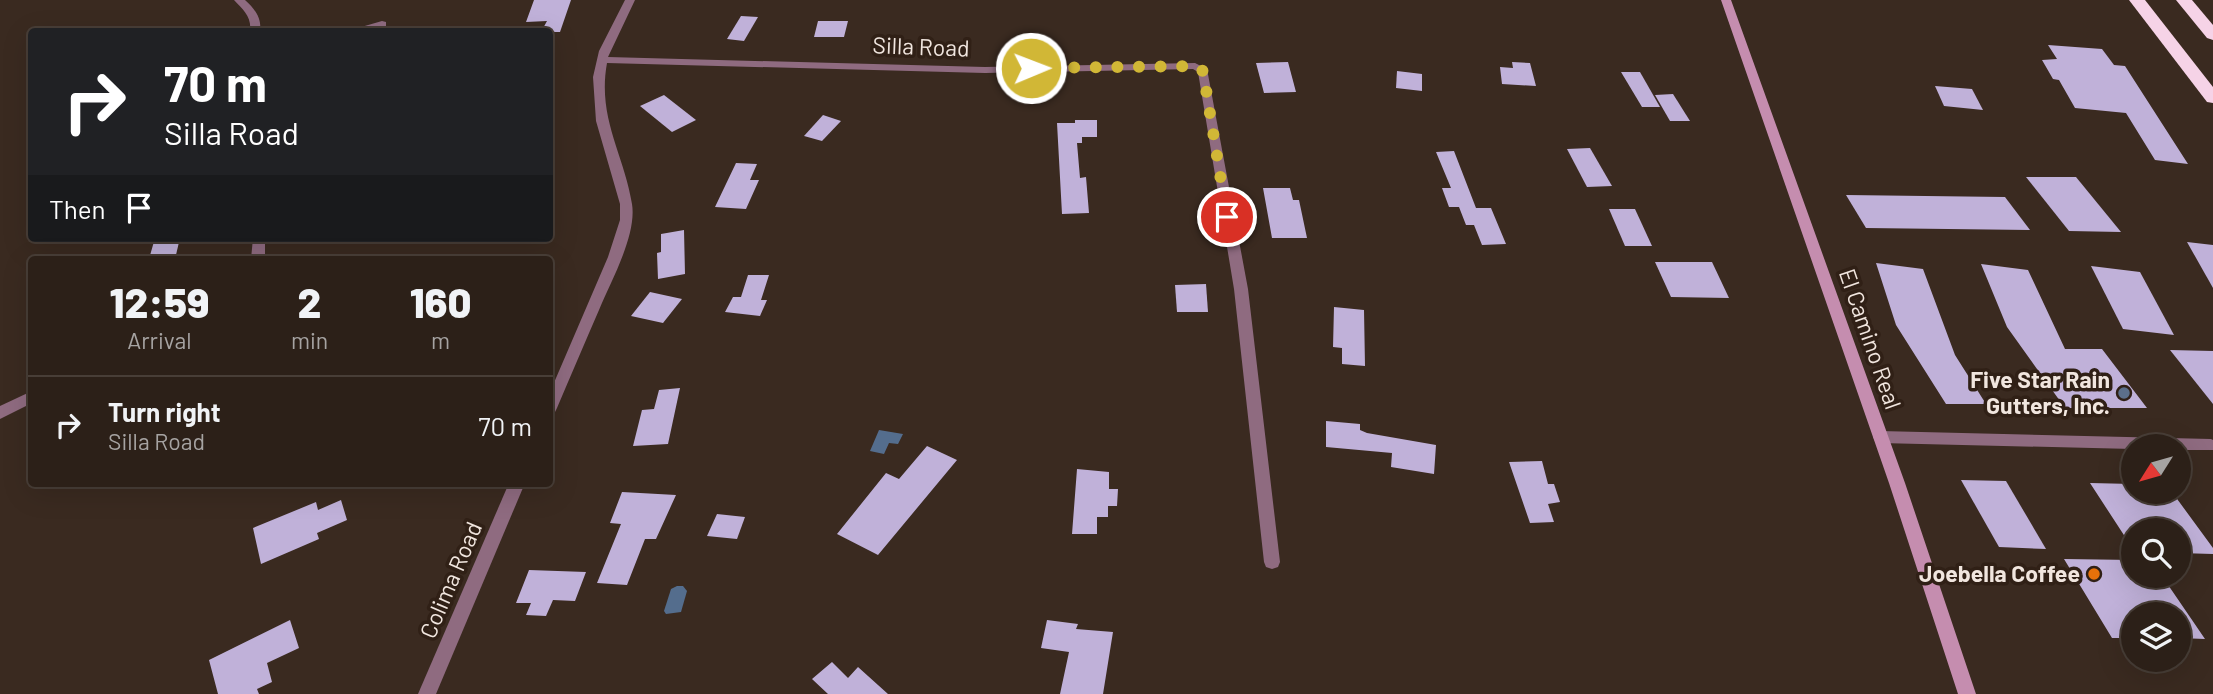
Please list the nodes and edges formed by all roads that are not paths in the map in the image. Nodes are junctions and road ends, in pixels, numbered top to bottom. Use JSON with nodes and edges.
{"nodes":[{"id":1,"x":239,"y":0,"type":"edge"},
{"id":2,"x":631,"y":0,"type":"edge"},
{"id":3,"x":1726,"y":0,"type":"edge"},
{"id":4,"x":2137,"y":0,"type":"edge"},
{"id":5,"x":2184,"y":0,"type":"edge"},
{"id":6,"x":382,"y":24,"type":"dead end"},
{"id":7,"x":256,"y":28,"type":"edge"},
{"id":8,"x":366,"y":28,"type":"edge"},
{"id":9,"x":2213,"y":35,"type":"edge"},
{"id":10,"x":602,"y":60,"type":"junction"},
{"id":11,"x":2213,"y":99,"type":"edge"},
{"id":12,"x":28,"y":398,"type":"edge"},
{"id":13,"x":553,"y":401,"type":"edge"},
{"id":14,"x":0,"y":413,"type":"edge"},
{"id":15,"x":1880,"y":437,"type":"junction"},
{"id":16,"x":2211,"y":445,"type":"dead end"},
{"id":17,"x":515,"y":487,"type":"edge"},
{"id":18,"x":1272,"y":562,"type":"dead end"},
{"id":19,"x":427,"y":694,"type":"edge"},
{"id":20,"x":1967,"y":694,"type":"edge"}],
"edges":[{"from":1,"to":7,"type":"street"},
{"from":2,"to":10,"type":"street"},
{"from":3,"to":15,"type":"main road","name":"El Camino Real"},
{"from":4,"to":11,"type":"highway"},
{"from":5,"to":9,"type":"highway"},
{"from":6,"to":8,"type":"street"},
{"from":10,"to":13,"type":"street"},
{"from":10,"to":18,"type":"street","name":"Silla Road"},
{"from":12,"to":14,"type":"street"},
{"from":15,"to":16,"type":"street"},
{"from":15,"to":20,"type":"main road","name":"El Camino Real"},
{"from":17,"to":19,"type":"street","name":"Colima Road"}]}
